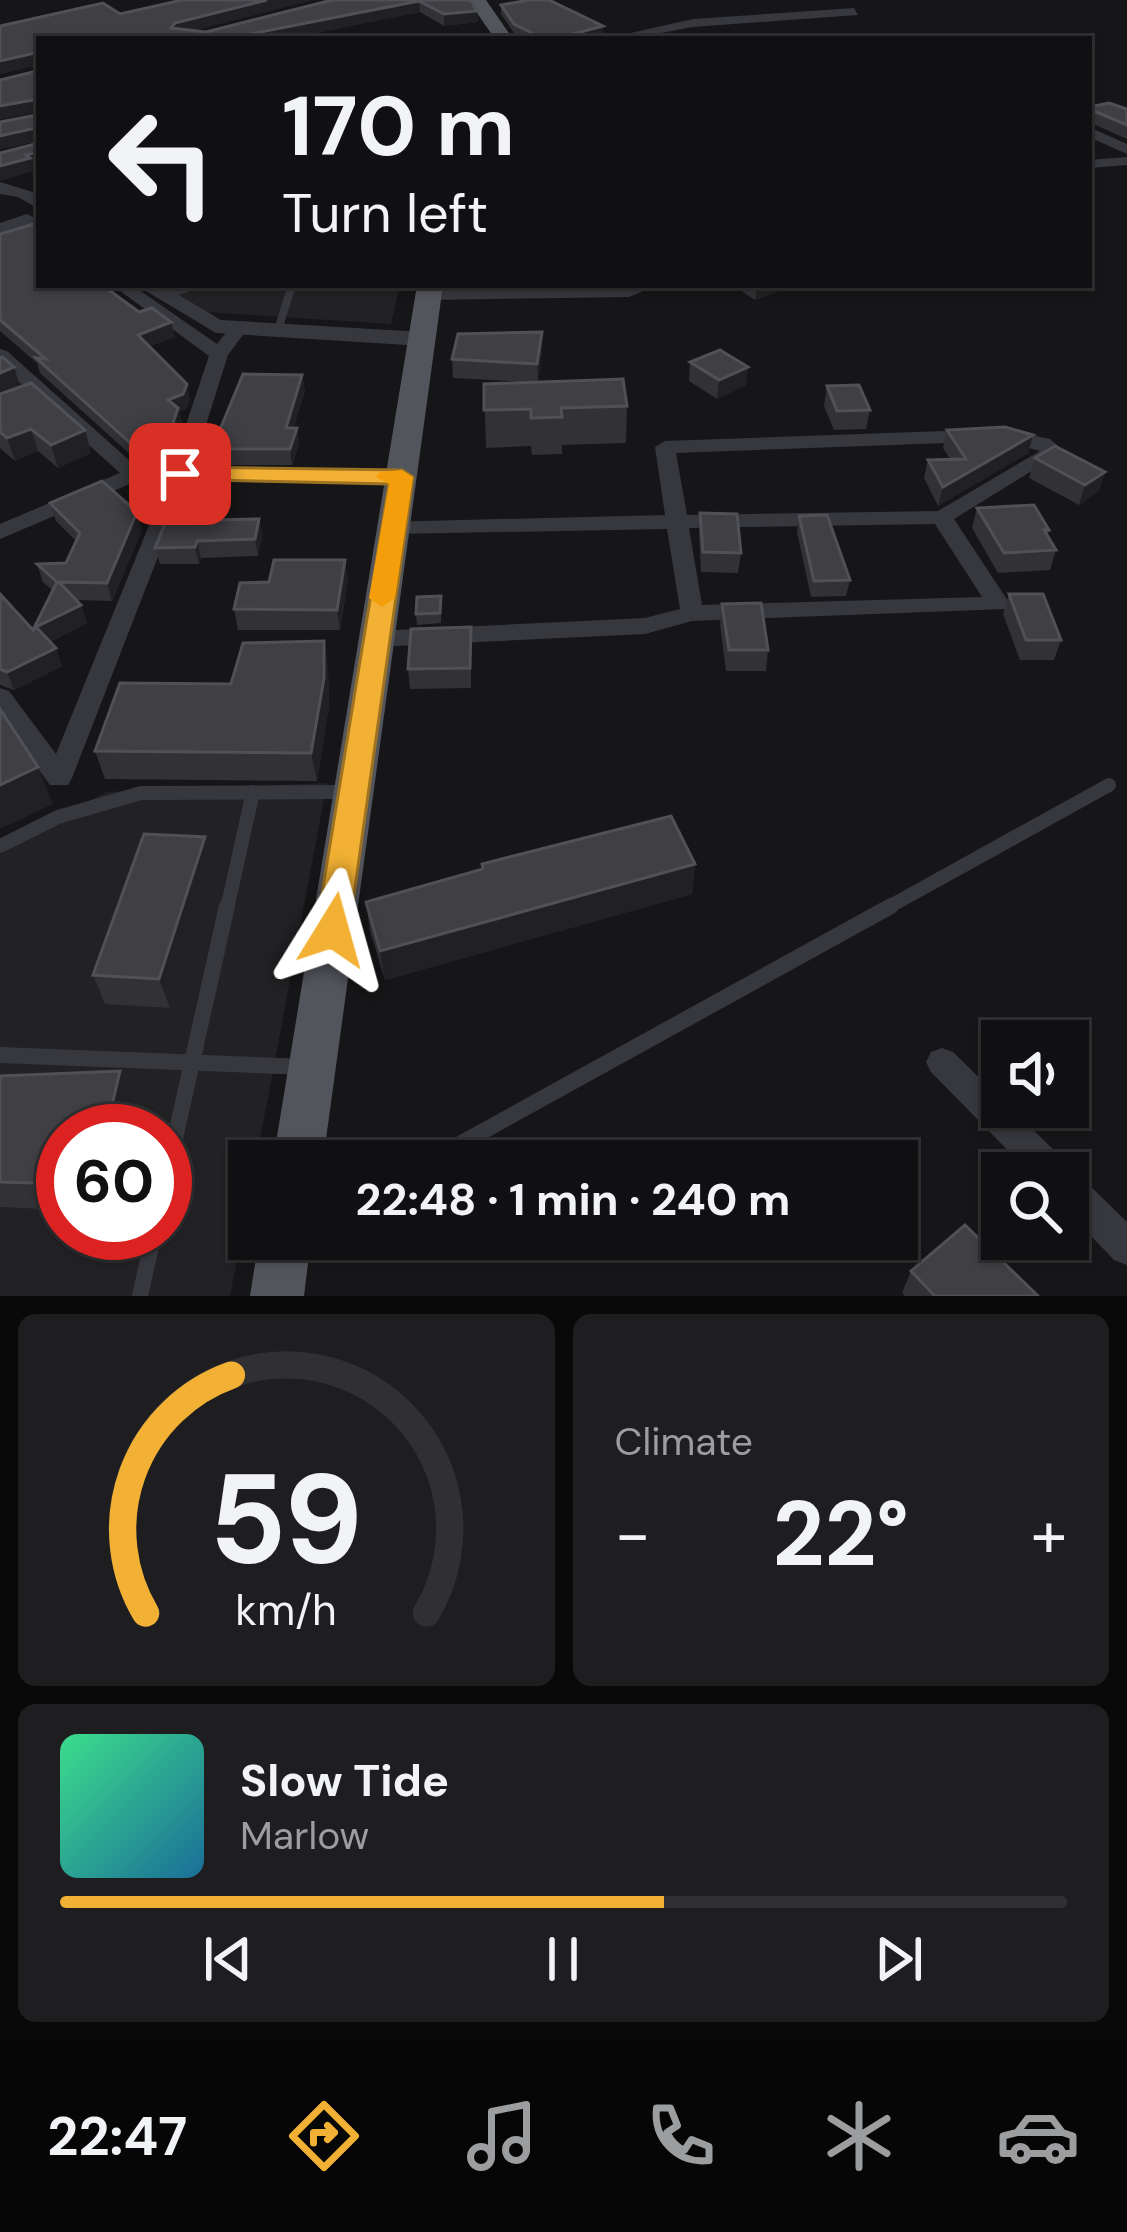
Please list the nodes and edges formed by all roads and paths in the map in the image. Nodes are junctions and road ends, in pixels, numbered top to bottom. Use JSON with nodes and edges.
{"nodes":[{"id":1,"x":477,"y":0,"type":"edge"},
{"id":2,"x":854,"y":12,"type":"dead end"},
{"id":3,"x":503,"y":36,"type":"edge"},
{"id":4,"x":626,"y":36,"type":"edge"},
{"id":5,"x":1092,"y":132,"type":"edge"},
{"id":6,"x":1127,"y":150,"type":"edge"},
{"id":7,"x":1127,"y":161,"type":"edge"},
{"id":8,"x":1092,"y":164,"type":"edge"},
{"id":9,"x":0,"y":188,"type":"edge"},
{"id":10,"x":34,"y":195,"type":"edge"},
{"id":11,"x":36,"y":226,"type":"edge"},
{"id":12,"x":0,"y":228,"type":"edge"},
{"id":13,"x":125,"y":288,"type":"edge"},
{"id":14,"x":291,"y":288,"type":"edge"},
{"id":15,"x":640,"y":288,"type":"edge"},
{"id":16,"x":563,"y":289,"type":"edge"},
{"id":17,"x":429,"y":290,"type":"edge"},
{"id":18,"x":155,"y":291,"type":"edge"},
{"id":19,"x":239,"y":328,"type":"junction"},
{"id":20,"x":278,"y":330,"type":"junction"},
{"id":21,"x":423,"y":339,"type":"junction"},
{"id":22,"x":219,"y":354,"type":"junction"},
{"id":23,"x":0,"y":355,"type":"edge"},
{"id":24,"x":44,"y":391,"type":"junction"},
{"id":25,"x":15,"y":404,"type":"edge"},
{"id":26,"x":180,"y":474,"type":"junction"},
{"id":27,"x":134,"y":475,"type":"junction"},
{"id":28,"x":402,"y":477,"type":"junction"},
{"id":29,"x":942,"y":517,"type":"junction"},
{"id":30,"x":678,"y":525,"type":"junction"},
{"id":31,"x":392,"y":527,"type":"junction"},
{"id":32,"x":0,"y":532,"type":"edge"},
{"id":33,"x":692,"y":613,"type":"junction"},
{"id":34,"x":376,"y":639,"type":"junction"},
{"id":35,"x":0,"y":697,"type":"edge"},
{"id":36,"x":1109,"y":785,"type":"dead end"},
{"id":37,"x":253,"y":792,"type":"junction"},
{"id":38,"x":353,"y":792,"type":"junction"},
{"id":39,"x":0,"y":846,"type":"edge"},
{"id":40,"x":0,"y":1054,"type":"edge"},
{"id":41,"x":192,"y":1061,"type":"junction"},
{"id":42,"x":942,"y":1062,"type":"dead end"},
{"id":43,"x":313,"y":1067,"type":"junction"},
{"id":44,"x":183,"y":1104,"type":"edge"},
{"id":45,"x":301,"y":1140,"type":"edge"},
{"id":46,"x":467,"y":1140,"type":"edge"},
{"id":47,"x":1032,"y":1152,"type":"edge"},
{"id":48,"x":1089,"y":1209,"type":"edge"},
{"id":49,"x":1127,"y":1247,"type":"edge"},
{"id":50,"x":148,"y":1260,"type":"edge"},
{"id":51,"x":283,"y":1260,"type":"edge"},
{"id":52,"x":140,"y":1296,"type":"edge"},
{"id":53,"x":277,"y":1296,"type":"edge"}],
"edges":[{"from":1,"to":3,"type":"main road"},
{"from":2,"to":4,"type":"street"},
{"from":5,"to":6,"type":"street"},
{"from":7,"to":8,"type":"street"},
{"from":9,"to":10,"type":"street"},
{"from":11,"to":12,"type":"street"},
{"from":13,"to":22,"type":"street"},
{"from":14,"to":20,"type":"lane"},
{"from":15,"to":16,"type":"street"},
{"from":16,"to":17,"type":"street"},
{"from":17,"to":21,"type":"main road"},
{"from":18,"to":19,"type":"street"},
{"from":19,"to":20,"type":"street"},
{"from":19,"to":22,"type":"street"},
{"from":20,"to":21,"type":"street"},
{"from":21,"to":28,"type":"main road"},
{"from":22,"to":26,"type":"street"},
{"from":23,"to":24,"type":"street"},
{"from":24,"to":25,"type":"street"},
{"from":24,"to":27,"type":"street"},
{"from":26,"to":27,"type":"street"},
{"from":26,"to":28,"type":"street"},
{"from":26,"to":35,"type":"street"},
{"from":27,"to":32,"type":"street"},
{"from":28,"to":31,"type":"main road"},
{"from":29,"to":30,"type":"street"},
{"from":29,"to":30,"type":"street"},
{"from":29,"to":33,"type":"street"},
{"from":30,"to":31,"type":"street"},
{"from":30,"to":33,"type":"street"},
{"from":31,"to":34,"type":"main road"},
{"from":33,"to":34,"type":"street"},
{"from":34,"to":38,"type":"main road"},
{"from":36,"to":46,"type":"lane"},
{"from":37,"to":38,"type":"lane"},
{"from":37,"to":39,"type":"lane"},
{"from":37,"to":41,"type":"lane"},
{"from":38,"to":43,"type":"main road"},
{"from":40,"to":41,"type":"lane"},
{"from":41,"to":43,"type":"lane"},
{"from":41,"to":44,"type":"lane"},
{"from":42,"to":47,"type":"street"},
{"from":43,"to":45,"type":"main road"},
{"from":48,"to":49,"type":"street"},
{"from":50,"to":52,"type":"lane"},
{"from":51,"to":53,"type":"main road"}]}
